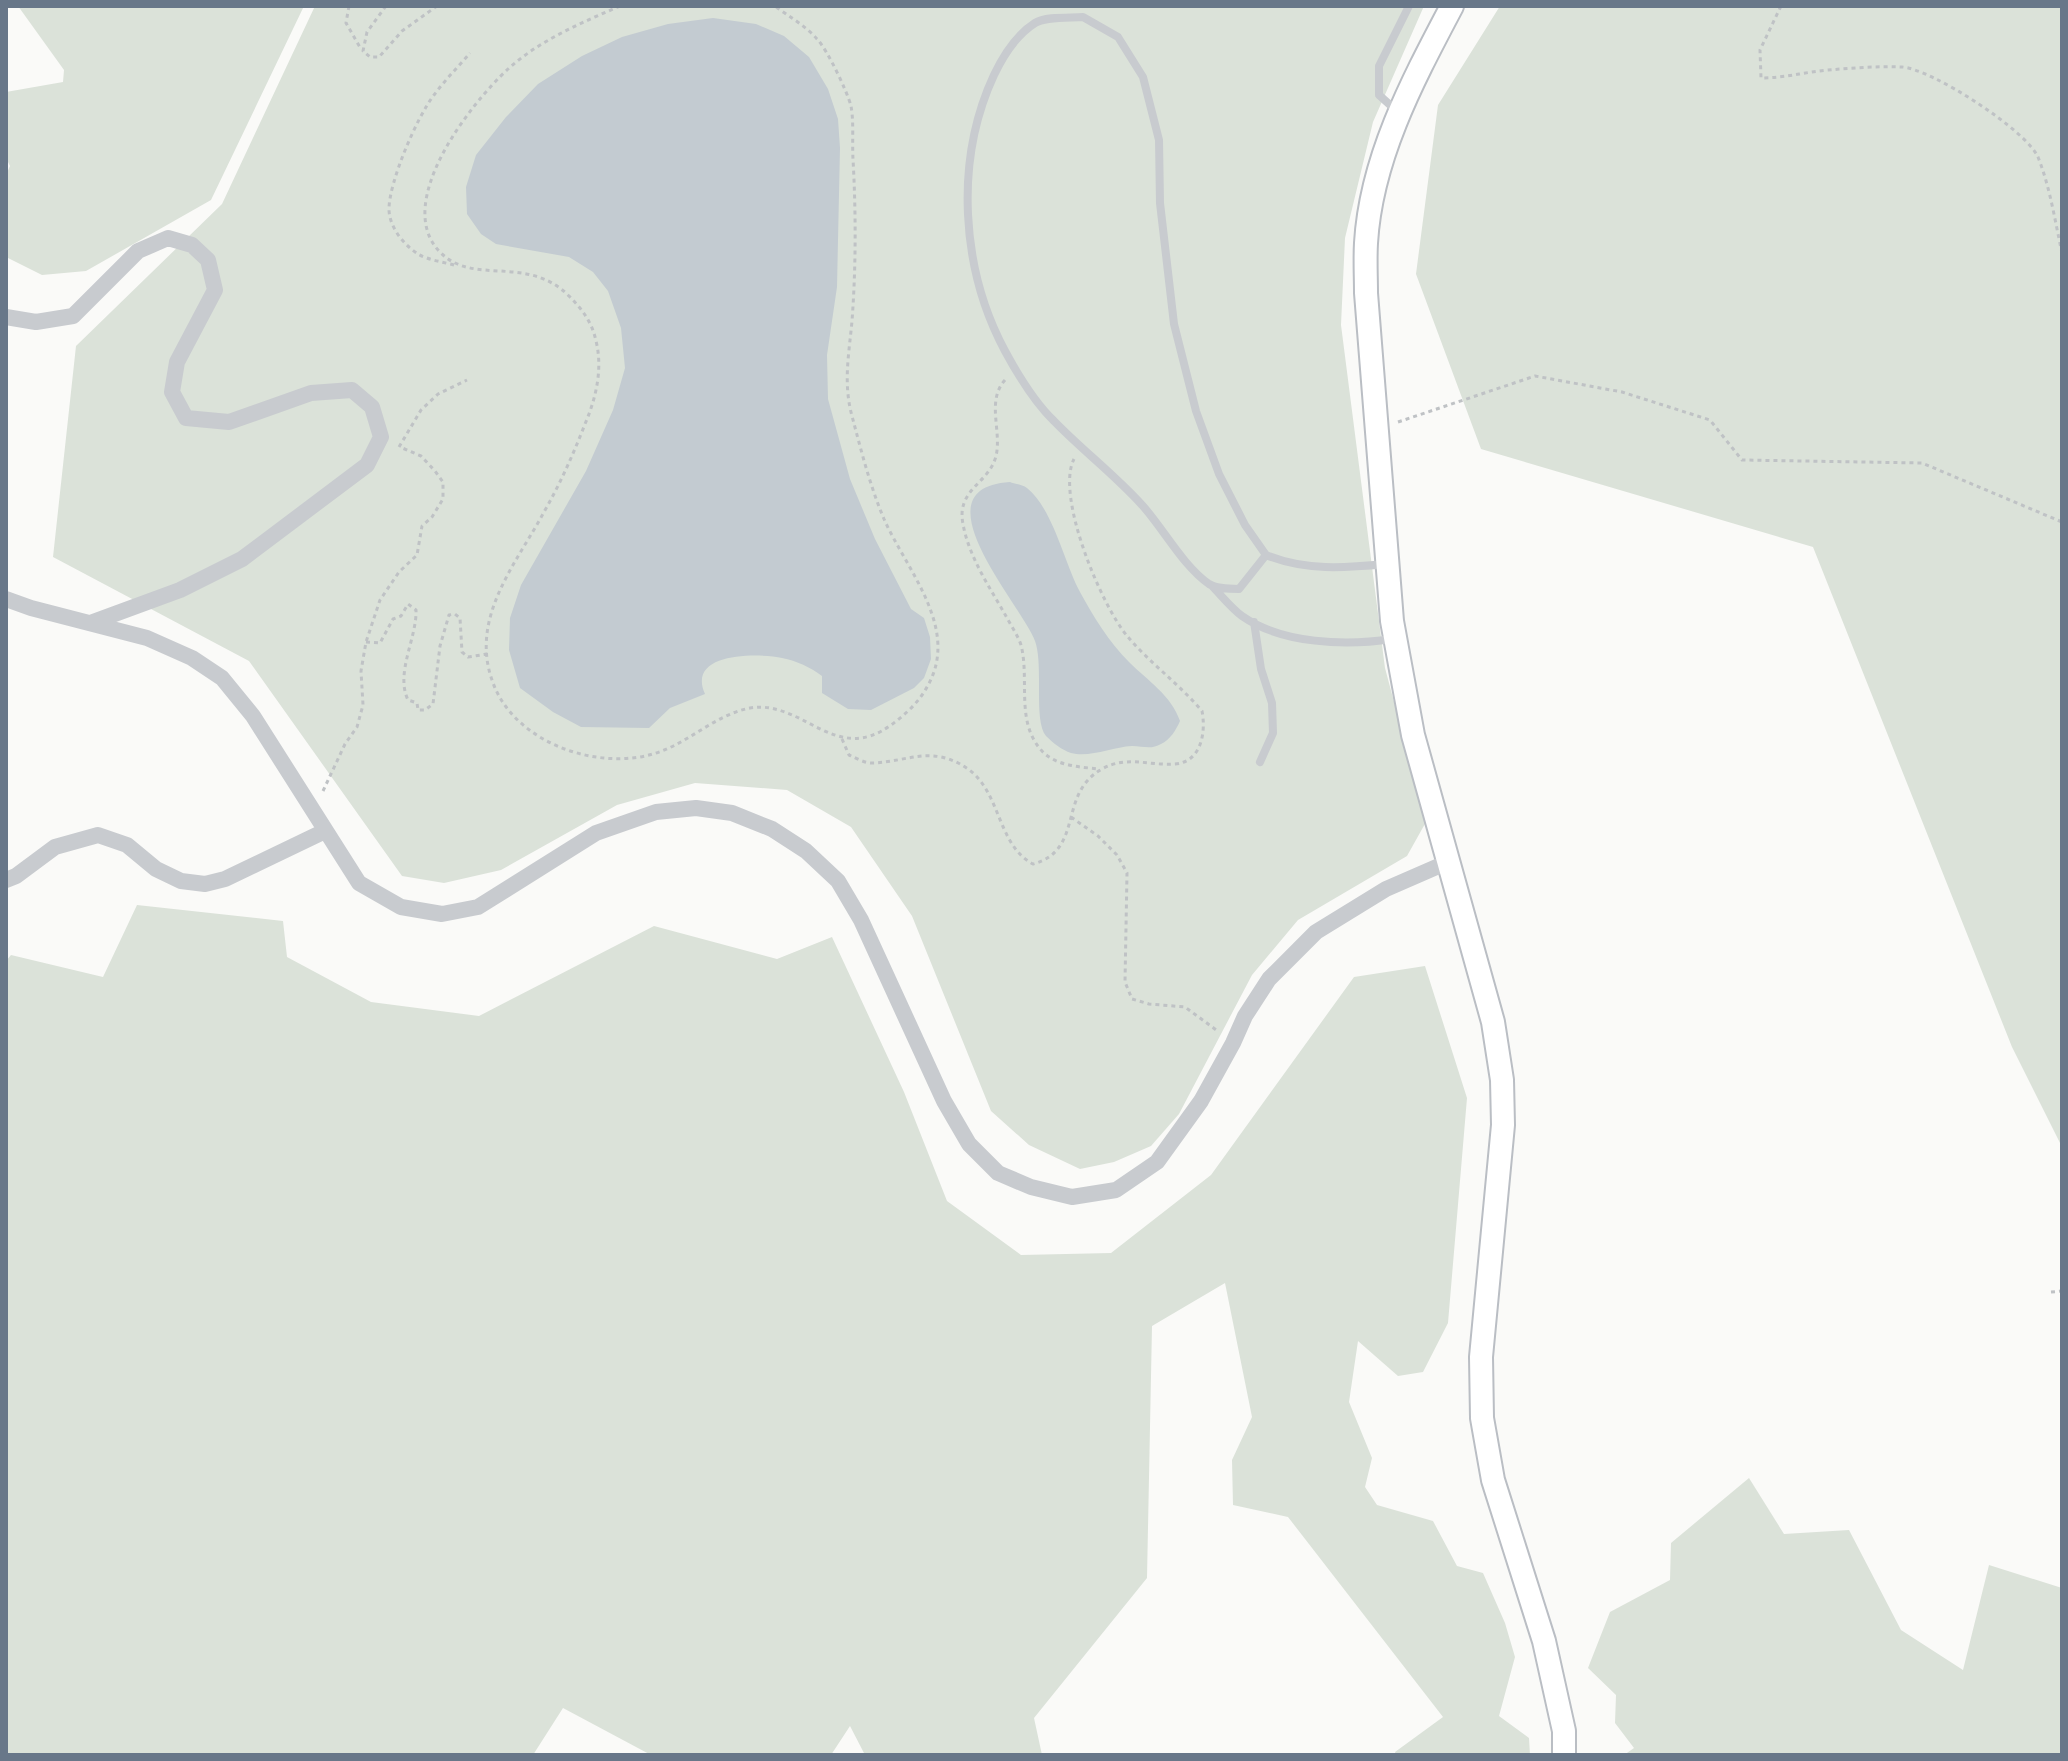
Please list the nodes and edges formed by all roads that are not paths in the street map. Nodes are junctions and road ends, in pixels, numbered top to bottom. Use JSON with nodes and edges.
{"nodes":[{"id":1,"x":1409,"y":6,"type":"edge"},
{"id":2,"x":1452,"y":6,"type":"edge"},
{"id":3,"x":1399,"y":113,"type":"junction"},
{"id":4,"x":6,"y":317,"type":"edge"},
{"id":5,"x":1266,"y":555,"type":"junction"},
{"id":6,"x":1387,"y":564,"type":"junction"},
{"id":7,"x":1210,"y":585,"type":"junction"},
{"id":8,"x":6,"y":599,"type":"edge"},
{"id":9,"x":92,"y":622,"type":"junction"},
{"id":10,"x":1254,"y":622,"type":"junction"},
{"id":11,"x":1396,"y":638,"type":"junction"},
{"id":12,"x":1260,"y":762,"type":"dead end"},
{"id":13,"x":325,"y":831,"type":"junction"},
{"id":14,"x":1448,"y":862,"type":"junction"},
{"id":15,"x":6,"y":880,"type":"edge"},
{"id":16,"x":1564,"y":1755,"type":"edge"}],
"edges":[{"from":1,"to":3,"type":"lane"},
{"from":2,"to":3,"type":"main road"},
{"from":3,"to":6,"type":"main road"},
{"from":4,"to":9,"type":"street"},
{"from":5,"to":6,"type":"lane"},
{"from":5,"to":7,"type":"lane"},
{"from":5,"to":7,"type":"lane"},
{"from":6,"to":11,"type":"main road"},
{"from":7,"to":10,"type":"lane"},
{"from":8,"to":9,"type":"street"},
{"from":9,"to":13,"type":"street"},
{"from":10,"to":11,"type":"lane"},
{"from":10,"to":12,"type":"lane"},
{"from":11,"to":14,"type":"main road"},
{"from":13,"to":14,"type":"street"},
{"from":13,"to":15,"type":"street"},
{"from":14,"to":16,"type":"main road"}]}
